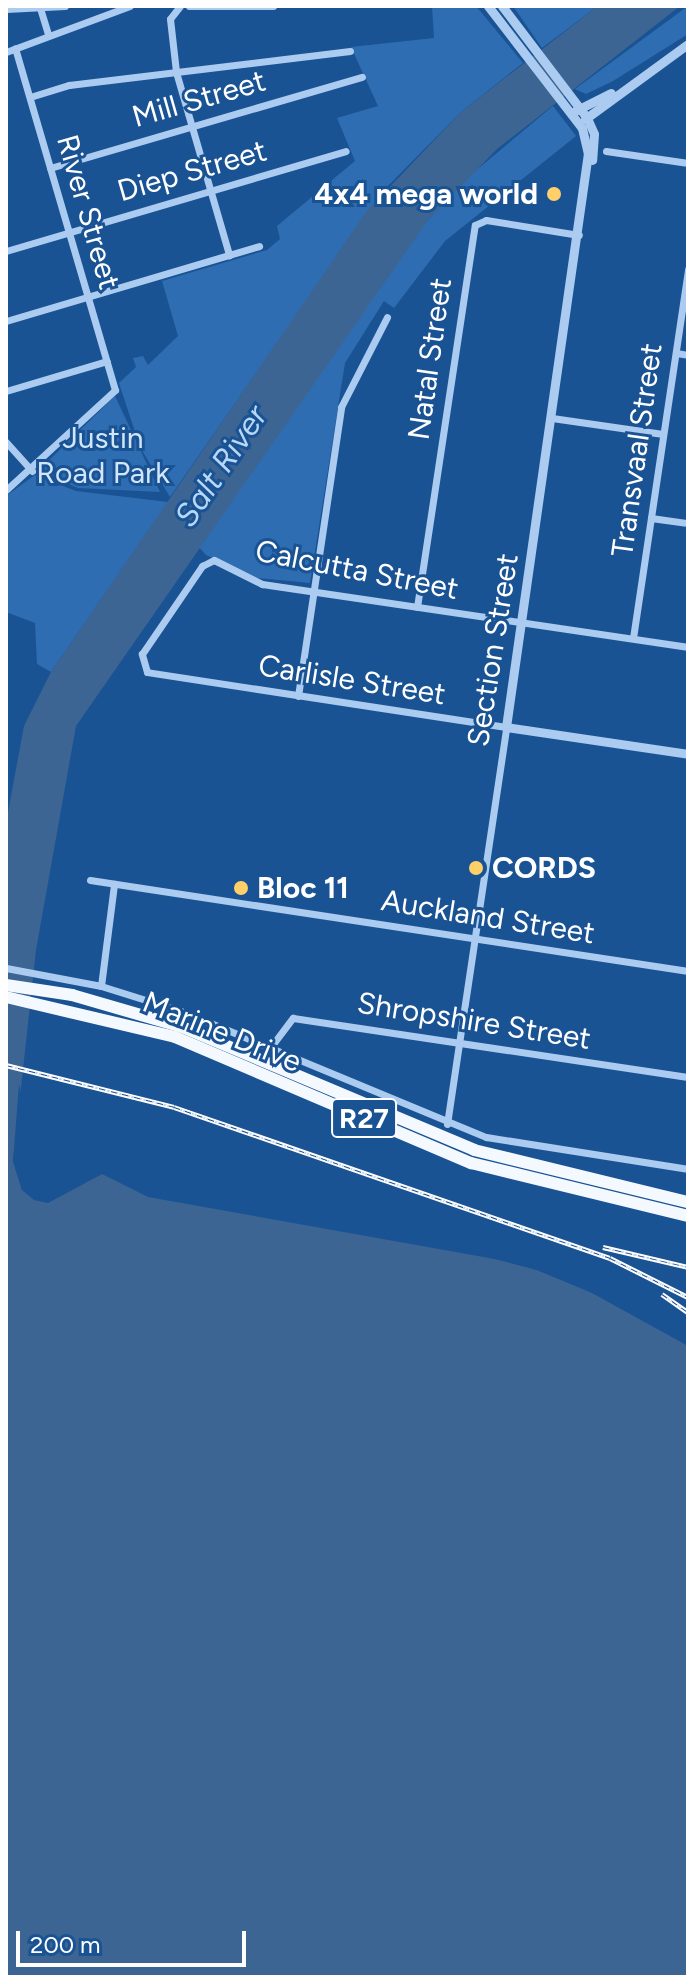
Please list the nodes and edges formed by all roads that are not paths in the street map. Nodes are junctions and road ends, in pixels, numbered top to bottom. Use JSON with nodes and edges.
{"nodes":[{"id":1,"x":65,"y":6,"type":"edge"},
{"id":2,"x":130,"y":6,"type":"edge"},
{"id":3,"x":189,"y":6,"type":"edge"},
{"id":4,"x":273,"y":6,"type":"edge"},
{"id":5,"x":488,"y":6,"type":"edge"},
{"id":6,"x":502,"y":6,"type":"edge"},
{"id":7,"x":20,"y":7,"type":"edge"},
{"id":8,"x":40,"y":8,"type":"edge"},
{"id":9,"x":177,"y":8,"type":"edge"},
{"id":10,"x":216,"y":8,"type":"edge"},
{"id":11,"x":6,"y":9,"type":"edge"},
{"id":12,"x":48,"y":35,"type":"junction"},
{"id":13,"x":688,"y":44,"type":"edge"},
{"id":14,"x":15,"y":48,"type":"junction"},
{"id":15,"x":528,"y":49,"type":"junction"},
{"id":16,"x":350,"y":51,"type":"dead end"},
{"id":17,"x":6,"y":52,"type":"edge"},
{"id":18,"x":176,"y":72,"type":"junction"},
{"id":19,"x":362,"y":77,"type":"dead end"},
{"id":20,"x":618,"y":90,"type":"junction"},
{"id":21,"x":30,"y":97,"type":"junction"},
{"id":22,"x":575,"y":111,"type":"junction"},
{"id":23,"x":583,"y":121,"type":"junction"},
{"id":24,"x":191,"y":126,"type":"junction"},
{"id":25,"x":346,"y":151,"type":"dead end"},
{"id":26,"x":606,"y":151,"type":"dead end"},
{"id":27,"x":688,"y":163,"type":"edge"},
{"id":28,"x":50,"y":168,"type":"junction"},
{"id":29,"x":210,"y":191,"type":"junction"},
{"id":30,"x":69,"y":233,"type":"junction"},
{"id":31,"x":579,"y":235,"type":"junction"},
{"id":32,"x":259,"y":246,"type":"dead end"},
{"id":33,"x":6,"y":251,"type":"edge"},
{"id":34,"x":229,"y":255,"type":"junction"},
{"id":35,"x":688,"y":269,"type":"edge"},
{"id":36,"x":88,"y":296,"type":"junction"},
{"id":37,"x":387,"y":317,"type":"dead end"},
{"id":38,"x":6,"y":321,"type":"edge"},
{"id":39,"x":676,"y":353,"type":"junction"},
{"id":40,"x":688,"y":355,"type":"edge"},
{"id":41,"x":107,"y":361,"type":"junction"},
{"id":42,"x":6,"y":391,"type":"edge"},
{"id":43,"x":552,"y":418,"type":"junction"},
{"id":44,"x":663,"y":434,"type":"junction"},
{"id":45,"x":6,"y":442,"type":"edge"},
{"id":46,"x":32,"y":471,"type":"junction"},
{"id":47,"x":6,"y":490,"type":"edge"},
{"id":48,"x":651,"y":518,"type":"junction"},
{"id":49,"x":688,"y":523,"type":"edge"},
{"id":50,"x":210,"y":561,"type":"joint"},
{"id":51,"x":314,"y":592,"type":"junction"},
{"id":52,"x":417,"y":607,"type":"junction"},
{"id":53,"x":522,"y":623,"type":"junction"},
{"id":54,"x":633,"y":638,"type":"junction"},
{"id":55,"x":688,"y":647,"type":"edge"},
{"id":56,"x":298,"y":696,"type":"junction"},
{"id":57,"x":506,"y":727,"type":"junction"},
{"id":58,"x":688,"y":754,"type":"edge"},
{"id":59,"x":90,"y":880,"type":"dead end"},
{"id":60,"x":114,"y":884,"type":"junction"},
{"id":61,"x":475,"y":939,"type":"junction"},
{"id":62,"x":6,"y":968,"type":"edge"},
{"id":63,"x":688,"y":971,"type":"edge"},
{"id":64,"x":6,"y":985,"type":"edge"},
{"id":65,"x":101,"y":986,"type":"junction"},
{"id":66,"x":6,"y":997,"type":"edge"},
{"id":67,"x":48,"y":998,"type":"junction"},
{"id":68,"x":460,"y":1044,"type":"junction"},
{"id":69,"x":270,"y":1048,"type":"junction"},
{"id":70,"x":688,"y":1077,"type":"edge"},
{"id":71,"x":447,"y":1124,"type":"junction"},
{"id":72,"x":688,"y":1169,"type":"edge"},
{"id":73,"x":688,"y":1202,"type":"edge"},
{"id":74,"x":688,"y":1216,"type":"edge"}],
"edges":[{"from":1,"to":8,"type":"street"},
{"from":2,"to":12,"type":"street"},
{"from":3,"to":10,"type":"street"},
{"from":4,"to":10,"type":"street"},
{"from":5,"to":15,"type":"street"},
{"from":6,"to":15,"type":"street"},
{"from":7,"to":8,"type":"street"},
{"from":7,"to":11,"type":"street"},
{"from":8,"to":12,"type":"street"},
{"from":9,"to":18,"type":"street"},
{"from":12,"to":14,"type":"street"},
{"from":13,"to":20,"type":"street"},
{"from":14,"to":17,"type":"street"},
{"from":14,"to":21,"type":"street","name":"River Street"},
{"from":15,"to":22,"type":"street"},
{"from":16,"to":18,"type":"street"},
{"from":18,"to":21,"type":"street"},
{"from":18,"to":24,"type":"street"},
{"from":19,"to":24,"type":"street","name":"Mill Street"},
{"from":20,"to":22,"type":"street"},
{"from":20,"to":23,"type":"street"},
{"from":21,"to":28,"type":"street","name":"River Street"},
{"from":22,"to":23,"type":"street"},
{"from":23,"to":31,"type":"street","name":"Section Street"},
{"from":24,"to":28,"type":"street","name":"Mill Street"},
{"from":24,"to":29,"type":"street"},
{"from":25,"to":29,"type":"street","name":"Diep Street"},
{"from":26,"to":27,"type":"street"},
{"from":28,"to":30,"type":"street","name":"River Street"},
{"from":29,"to":30,"type":"street","name":"Diep Street"},
{"from":29,"to":34,"type":"street"},
{"from":30,"to":33,"type":"street","name":"Diep Street"},
{"from":30,"to":36,"type":"street","name":"River Street"},
{"from":31,"to":43,"type":"street","name":"Section Street"},
{"from":31,"to":52,"type":"street","name":"Natal Street"},
{"from":32,"to":34,"type":"street"},
{"from":34,"to":36,"type":"street"},
{"from":35,"to":39,"type":"street","name":"Transvaal Street"},
{"from":36,"to":38,"type":"street"},
{"from":36,"to":41,"type":"street","name":"River Street"},
{"from":37,"to":51,"type":"street"},
{"from":39,"to":40,"type":"street"},
{"from":39,"to":44,"type":"street","name":"Transvaal Street"},
{"from":41,"to":42,"type":"street"},
{"from":41,"to":46,"type":"street","name":"River Street"},
{"from":43,"to":44,"type":"street"},
{"from":43,"to":53,"type":"street","name":"Section Street"},
{"from":44,"to":48,"type":"street","name":"Transvaal Street"},
{"from":45,"to":46,"type":"street"},
{"from":46,"to":47,"type":"street"},
{"from":48,"to":49,"type":"street"},
{"from":48,"to":54,"type":"street","name":"Transvaal Street"},
{"from":50,"to":51,"type":"street","name":"Calcutta Street"},
{"from":50,"to":56,"type":"street","name":"Carlisle Street"},
{"from":51,"to":52,"type":"street","name":"Calcutta Street"},
{"from":51,"to":56,"type":"street"},
{"from":52,"to":53,"type":"street","name":"Calcutta Street"},
{"from":53,"to":54,"type":"street","name":"Calcutta Street"},
{"from":53,"to":57,"type":"street","name":"Section Street"},
{"from":54,"to":55,"type":"street","name":"Calcutta Street"},
{"from":56,"to":57,"type":"street","name":"Carlisle Street"},
{"from":57,"to":58,"type":"street","name":"Carlisle Street"},
{"from":57,"to":61,"type":"street","name":"Section Street"},
{"from":59,"to":60,"type":"street","name":"Auckland Street"},
{"from":60,"to":61,"type":"street","name":"Auckland Street"},
{"from":60,"to":65,"type":"street"},
{"from":61,"to":63,"type":"street","name":"Auckland Street"},
{"from":61,"to":68,"type":"street","name":"Section Street"},
{"from":62,"to":65,"type":"street"},
{"from":64,"to":67,"type":"main road","name":"Marine Drive","number":"R27"},
{"from":65,"to":69,"type":"street"},
{"from":66,"to":67,"type":"main road","name":"Marine Drive","number":"R27"},
{"from":67,"to":73,"type":"main road","name":"Marine Drive","number":"R27"},
{"from":67,"to":74,"type":"main road","name":"Marine Drive","number":"R27"},
{"from":68,"to":69,"type":"street","name":"Shropshire Street"},
{"from":68,"to":70,"type":"street","name":"Shropshire Street"},
{"from":68,"to":71,"type":"street","name":"Section Street"},
{"from":69,"to":71,"type":"street"},
{"from":71,"to":72,"type":"street"}]}
